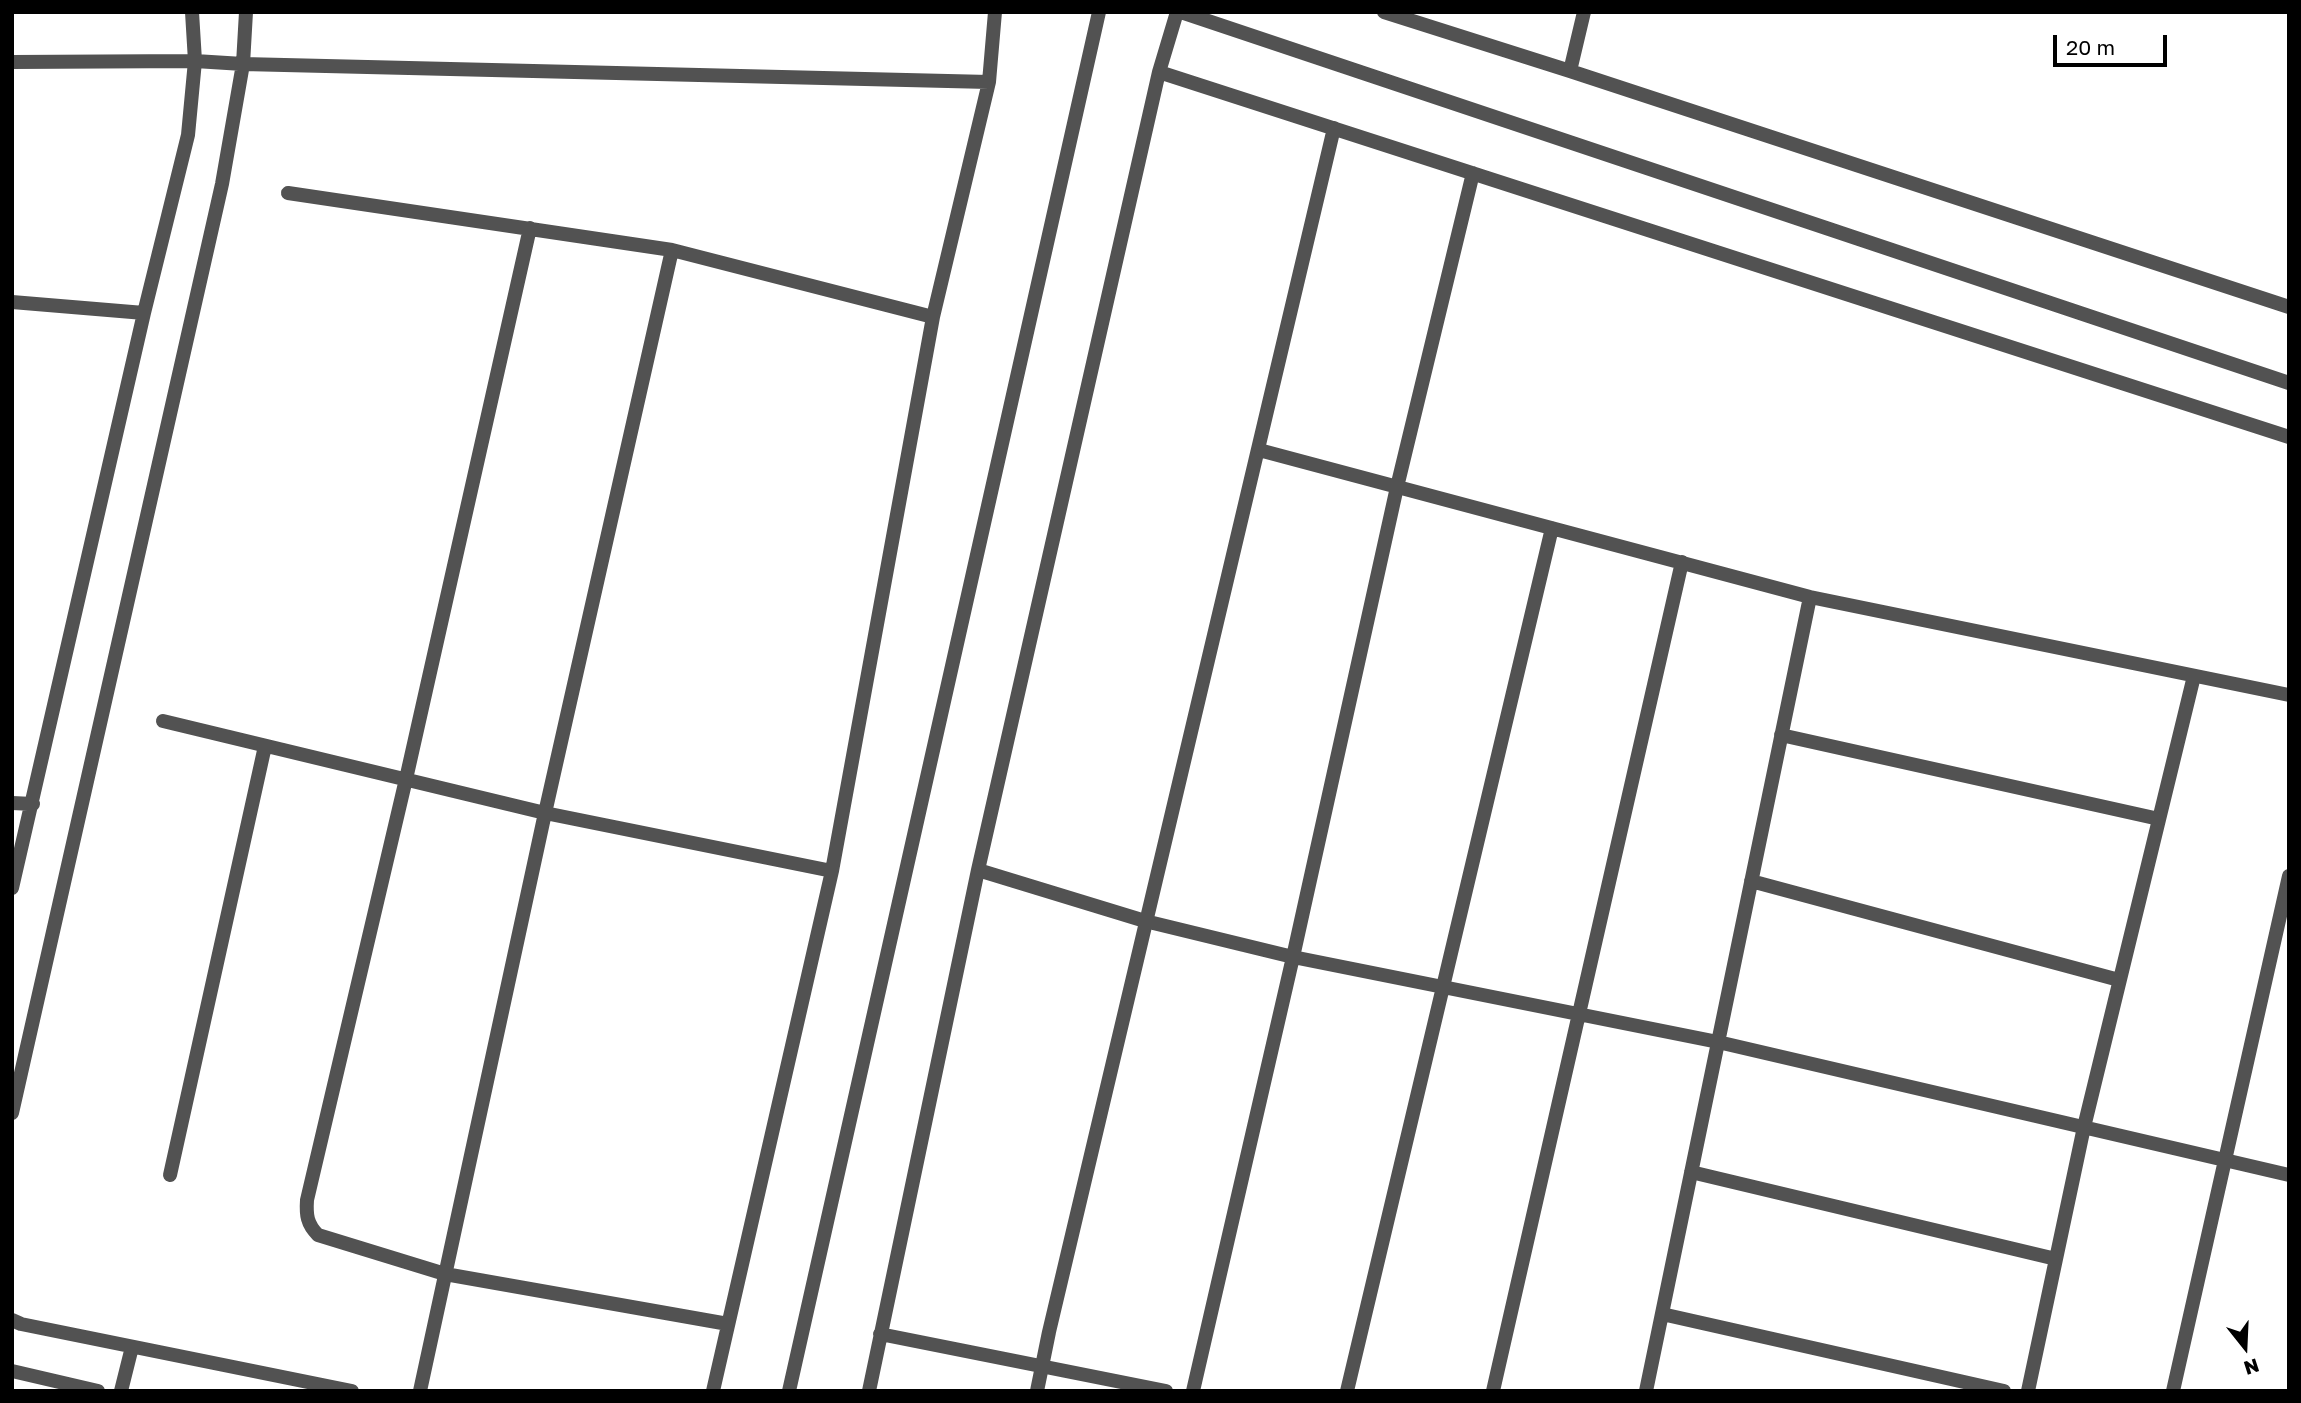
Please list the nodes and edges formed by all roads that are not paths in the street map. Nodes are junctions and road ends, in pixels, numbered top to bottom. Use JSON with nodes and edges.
{"nodes":[{"id":1,"x":192,"y":12,"type":"edge"},
{"id":2,"x":246,"y":12,"type":"edge"},
{"id":3,"x":995,"y":12,"type":"edge"},
{"id":4,"x":1099,"y":12,"type":"edge"},
{"id":5,"x":1179,"y":12,"type":"edge"},
{"id":6,"x":1384,"y":12,"type":"edge"},
{"id":7,"x":1584,"y":12,"type":"edge"},
{"id":8,"x":195,"y":61,"type":"junction"},
{"id":9,"x":12,"y":62,"type":"edge"},
{"id":10,"x":243,"y":64,"type":"junction"},
{"id":11,"x":1570,"y":71,"type":"junction"},
{"id":12,"x":1158,"y":72,"type":"junction"},
{"id":13,"x":989,"y":82,"type":"junction"},
{"id":14,"x":1334,"y":128,"type":"junction"},
{"id":15,"x":1473,"y":173,"type":"junction"},
{"id":16,"x":288,"y":194,"type":"dead end"},
{"id":17,"x":530,"y":228,"type":"junction"},
{"id":18,"x":672,"y":250,"type":"junction"},
{"id":19,"x":12,"y":302,"type":"edge"},
{"id":20,"x":2289,"y":307,"type":"edge"},
{"id":21,"x":144,"y":313,"type":"junction"},
{"id":22,"x":933,"y":317,"type":"junction"},
{"id":23,"x":2289,"y":383,"type":"edge"},
{"id":24,"x":2289,"y":437,"type":"edge"},
{"id":25,"x":1259,"y":450,"type":"junction"},
{"id":26,"x":1397,"y":487,"type":"junction"},
{"id":27,"x":1552,"y":528,"type":"junction"},
{"id":28,"x":1682,"y":562,"type":"junction"},
{"id":29,"x":1810,"y":597,"type":"junction"},
{"id":30,"x":2194,"y":676,"type":"junction"},
{"id":31,"x":2289,"y":695,"type":"edge"},
{"id":32,"x":163,"y":721,"type":"dead end"},
{"id":33,"x":1781,"y":735,"type":"junction"},
{"id":34,"x":265,"y":746,"type":"junction"},
{"id":35,"x":406,"y":779,"type":"junction"},
{"id":36,"x":12,"y":803,"type":"edge"},
{"id":37,"x":33,"y":804,"type":"junction"},
{"id":38,"x":545,"y":813,"type":"junction"},
{"id":39,"x":2159,"y":819,"type":"junction"},
{"id":40,"x":978,"y":870,"type":"junction"},
{"id":41,"x":832,"y":871,"type":"junction"},
{"id":42,"x":2289,"y":876,"type":"edge"},
{"id":43,"x":1751,"y":881,"type":"junction"},
{"id":44,"x":12,"y":888,"type":"edge"},
{"id":45,"x":1145,"y":921,"type":"junction"},
{"id":46,"x":1293,"y":957,"type":"junction"},
{"id":47,"x":2119,"y":980,"type":"junction"},
{"id":48,"x":1443,"y":987,"type":"junction"},
{"id":49,"x":1578,"y":1014,"type":"junction"},
{"id":50,"x":1718,"y":1042,"type":"junction"},
{"id":51,"x":12,"y":1113,"type":"edge"},
{"id":52,"x":2084,"y":1127,"type":"junction"},
{"id":53,"x":2225,"y":1159,"type":"junction"},
{"id":54,"x":1691,"y":1172,"type":"junction"},
{"id":55,"x":170,"y":1175,"type":"dead end"},
{"id":56,"x":2289,"y":1175,"type":"edge"},
{"id":57,"x":2056,"y":1259,"type":"junction"},
{"id":58,"x":445,"y":1275,"type":"junction"},
{"id":59,"x":1662,"y":1314,"type":"junction"},
{"id":60,"x":12,"y":1320,"type":"edge"},
{"id":61,"x":728,"y":1324,"type":"junction"},
{"id":62,"x":880,"y":1334,"type":"junction"},
{"id":63,"x":132,"y":1347,"type":"junction"},
{"id":64,"x":1042,"y":1365,"type":"junction"},
{"id":65,"x":12,"y":1371,"type":"edge"},
{"id":66,"x":270,"y":1375,"type":"junction"},
{"id":67,"x":98,"y":1391,"type":"edge"},
{"id":68,"x":121,"y":1391,"type":"edge"},
{"id":69,"x":267,"y":1391,"type":"edge"},
{"id":70,"x":352,"y":1391,"type":"edge"},
{"id":71,"x":420,"y":1391,"type":"edge"},
{"id":72,"x":713,"y":1391,"type":"edge"},
{"id":73,"x":789,"y":1391,"type":"edge"},
{"id":74,"x":869,"y":1391,"type":"edge"},
{"id":75,"x":1037,"y":1391,"type":"edge"},
{"id":76,"x":1166,"y":1391,"type":"edge"},
{"id":77,"x":1193,"y":1391,"type":"edge"},
{"id":78,"x":1347,"y":1391,"type":"edge"},
{"id":79,"x":1493,"y":1391,"type":"edge"},
{"id":80,"x":1646,"y":1391,"type":"edge"},
{"id":81,"x":2004,"y":1391,"type":"edge"},
{"id":82,"x":2028,"y":1391,"type":"edge"},
{"id":83,"x":2173,"y":1391,"type":"edge"}],
"edges":[{"from":1,"to":8,"type":"street"},
{"from":2,"to":10,"type":"street"},
{"from":3,"to":13,"type":"street"},
{"from":4,"to":73,"type":"street"},
{"from":5,"to":12,"type":"street"},
{"from":5,"to":23,"type":"street"},
{"from":6,"to":11,"type":"street"},
{"from":7,"to":11,"type":"street"},
{"from":8,"to":9,"type":"street"},
{"from":8,"to":10,"type":"street"},
{"from":8,"to":21,"type":"street"},
{"from":10,"to":13,"type":"street"},
{"from":10,"to":51,"type":"street"},
{"from":11,"to":20,"type":"street"},
{"from":12,"to":14,"type":"street"},
{"from":12,"to":40,"type":"street"},
{"from":13,"to":22,"type":"street"},
{"from":14,"to":15,"type":"street"},
{"from":14,"to":25,"type":"street"},
{"from":15,"to":24,"type":"street"},
{"from":15,"to":26,"type":"street"},
{"from":16,"to":17,"type":"street"},
{"from":17,"to":18,"type":"street"},
{"from":17,"to":35,"type":"street"},
{"from":18,"to":22,"type":"street"},
{"from":18,"to":38,"type":"street"},
{"from":19,"to":21,"type":"street"},
{"from":21,"to":37,"type":"street"},
{"from":22,"to":41,"type":"street"},
{"from":25,"to":26,"type":"street"},
{"from":25,"to":45,"type":"street"},
{"from":26,"to":27,"type":"street"},
{"from":26,"to":46,"type":"street"},
{"from":27,"to":28,"type":"street"},
{"from":27,"to":48,"type":"street"},
{"from":28,"to":29,"type":"street"},
{"from":28,"to":49,"type":"street"},
{"from":29,"to":30,"type":"street"},
{"from":29,"to":33,"type":"street"},
{"from":30,"to":31,"type":"street"},
{"from":30,"to":39,"type":"street"},
{"from":32,"to":34,"type":"street"},
{"from":33,"to":39,"type":"street"},
{"from":33,"to":43,"type":"street"},
{"from":34,"to":35,"type":"street"},
{"from":34,"to":55,"type":"street"},
{"from":35,"to":38,"type":"street"},
{"from":35,"to":58,"type":"street"},
{"from":36,"to":37,"type":"street"},
{"from":37,"to":44,"type":"street"},
{"from":38,"to":41,"type":"street"},
{"from":38,"to":58,"type":"street"},
{"from":39,"to":47,"type":"street"},
{"from":40,"to":45,"type":"street"},
{"from":40,"to":62,"type":"street"},
{"from":41,"to":61,"type":"street"},
{"from":42,"to":53,"type":"street"},
{"from":43,"to":47,"type":"street"},
{"from":43,"to":50,"type":"street"},
{"from":45,"to":46,"type":"street"},
{"from":45,"to":64,"type":"street"},
{"from":46,"to":48,"type":"street"},
{"from":46,"to":77,"type":"street"},
{"from":47,"to":52,"type":"street"},
{"from":48,"to":49,"type":"street"},
{"from":48,"to":78,"type":"street"},
{"from":49,"to":50,"type":"street"},
{"from":49,"to":79,"type":"street"},
{"from":50,"to":52,"type":"street"},
{"from":50,"to":54,"type":"street"},
{"from":52,"to":53,"type":"street"},
{"from":52,"to":57,"type":"street"},
{"from":53,"to":56,"type":"street"},
{"from":53,"to":83,"type":"street"},
{"from":54,"to":57,"type":"street"},
{"from":54,"to":59,"type":"street"},
{"from":57,"to":82,"type":"street"},
{"from":58,"to":61,"type":"street"},
{"from":58,"to":71,"type":"street"},
{"from":59,"to":80,"type":"street"},
{"from":59,"to":81,"type":"street"},
{"from":60,"to":63,"type":"street"},
{"from":61,"to":72,"type":"street"},
{"from":62,"to":64,"type":"street"},
{"from":62,"to":74,"type":"street"},
{"from":63,"to":66,"type":"street"},
{"from":63,"to":68,"type":"street"},
{"from":64,"to":75,"type":"street"},
{"from":64,"to":76,"type":"street"},
{"from":65,"to":67,"type":"street"},
{"from":66,"to":69,"type":"street"},
{"from":66,"to":70,"type":"street"}]}
